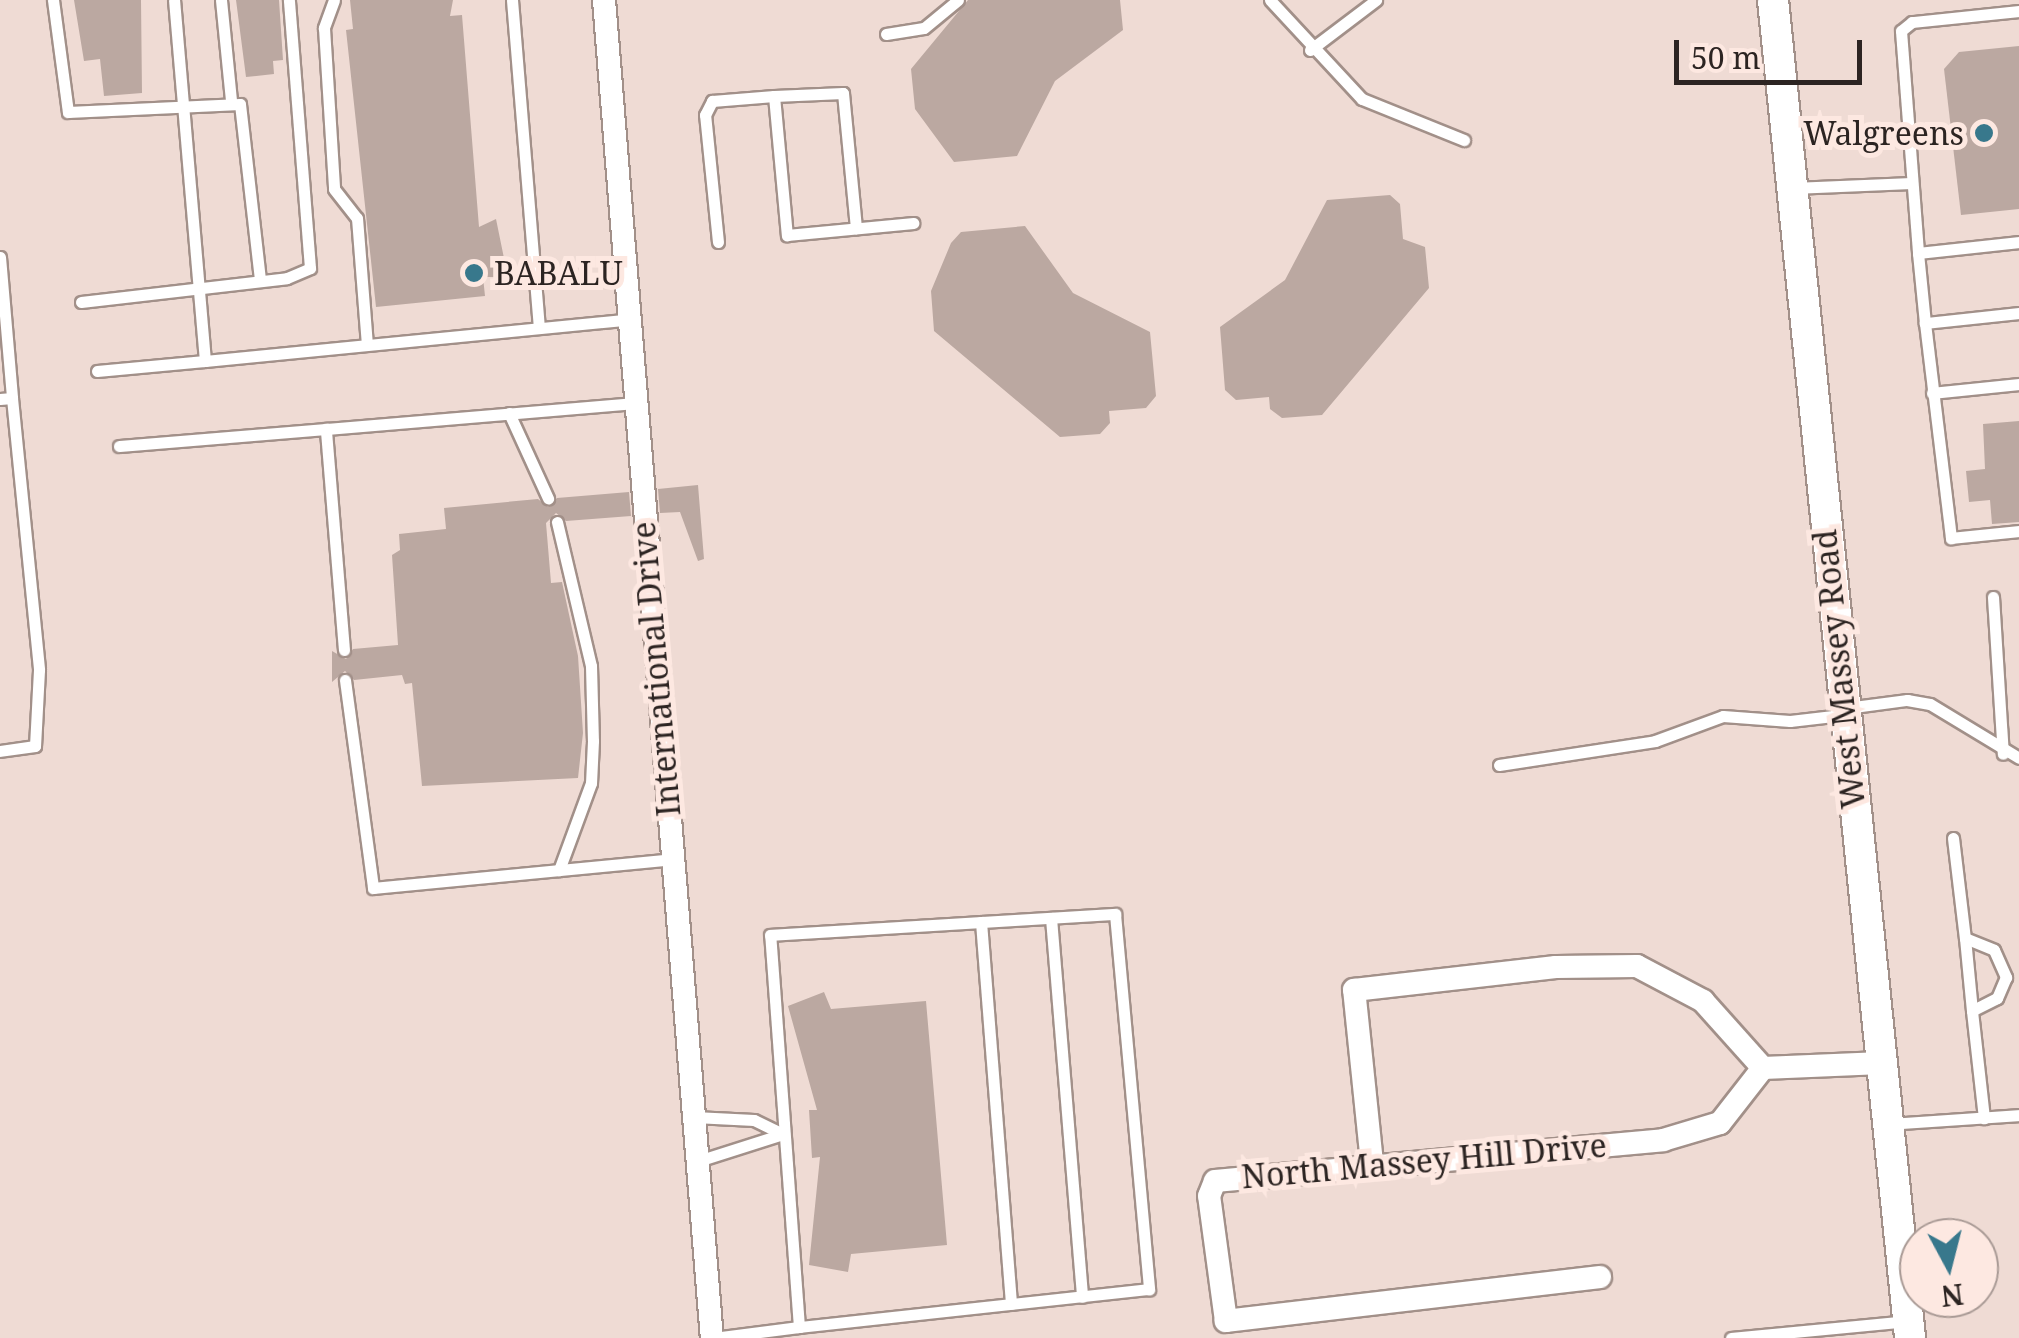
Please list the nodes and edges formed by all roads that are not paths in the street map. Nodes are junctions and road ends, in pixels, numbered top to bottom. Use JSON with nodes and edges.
{"nodes":[{"id":1,"x":53,"y":0,"type":"edge"},
{"id":2,"x":174,"y":0,"type":"edge"},
{"id":3,"x":220,"y":0,"type":"edge"},
{"id":4,"x":289,"y":0,"type":"edge"},
{"id":5,"x":334,"y":0,"type":"edge"},
{"id":6,"x":512,"y":0,"type":"edge"},
{"id":7,"x":604,"y":0,"type":"edge"},
{"id":8,"x":958,"y":0,"type":"edge"},
{"id":9,"x":1270,"y":0,"type":"edge"},
{"id":10,"x":1376,"y":0,"type":"edge"},
{"id":11,"x":1774,"y":0,"type":"edge"},
{"id":12,"x":2019,"y":11,"type":"edge"},
{"id":13,"x":886,"y":34,"type":"dead end"},
{"id":14,"x":1310,"y":50,"type":"junction"},
{"id":15,"x":774,"y":96,"type":"junction"},
{"id":16,"x":231,"y":100,"type":"junction"},
{"id":17,"x":183,"y":104,"type":"junction"},
{"id":18,"x":1464,"y":140,"type":"dead end"},
{"id":19,"x":1912,"y":183,"type":"junction"},
{"id":20,"x":1790,"y":188,"type":"junction"},
{"id":21,"x":913,"y":223,"type":"dead end"},
{"id":22,"x":856,"y":228,"type":"junction"},
{"id":23,"x":718,"y":242,"type":"dead end"},
{"id":24,"x":2019,"y":242,"type":"edge"},
{"id":25,"x":1918,"y":254,"type":"junction"},
{"id":26,"x":0,"y":257,"type":"edge"},
{"id":27,"x":260,"y":280,"type":"junction"},
{"id":28,"x":198,"y":285,"type":"junction"},
{"id":29,"x":81,"y":302,"type":"dead end"},
{"id":30,"x":2019,"y":314,"type":"edge"},
{"id":31,"x":626,"y":320,"type":"junction"},
{"id":32,"x":1925,"y":323,"type":"junction"},
{"id":33,"x":4,"y":328,"type":"edge"},
{"id":34,"x":539,"y":328,"type":"junction"},
{"id":35,"x":367,"y":345,"type":"junction"},
{"id":36,"x":205,"y":361,"type":"junction"},
{"id":37,"x":96,"y":371,"type":"dead end"},
{"id":38,"x":2019,"y":384,"type":"edge"},
{"id":39,"x":1932,"y":393,"type":"junction"},
{"id":40,"x":6,"y":398,"type":"edge"},
{"id":41,"x":633,"y":403,"type":"junction"},
{"id":42,"x":510,"y":413,"type":"junction"},
{"id":43,"x":326,"y":430,"type":"junction"},
{"id":44,"x":119,"y":446,"type":"dead end"},
{"id":45,"x":548,"y":498,"type":"dead end"},
{"id":46,"x":557,"y":522,"type":"dead end"},
{"id":47,"x":2019,"y":531,"type":"edge"},
{"id":48,"x":1993,"y":598,"type":"dead end"},
{"id":49,"x":344,"y":650,"type":"dead end"},
{"id":50,"x":346,"y":680,"type":"dead end"},
{"id":51,"x":1842,"y":712,"type":"junction"},
{"id":52,"x":0,"y":751,"type":"edge"},
{"id":53,"x":2004,"y":754,"type":"junction"},
{"id":54,"x":2019,"y":758,"type":"edge"},
{"id":55,"x":1499,"y":765,"type":"dead end"},
{"id":56,"x":1953,"y":838,"type":"dead end"},
{"id":57,"x":672,"y":859,"type":"junction"},
{"id":58,"x":559,"y":870,"type":"junction"},
{"id":59,"x":1051,"y":918,"type":"junction"},
{"id":60,"x":980,"y":922,"type":"junction"},
{"id":61,"x":1965,"y":938,"type":"junction"},
{"id":62,"x":1972,"y":1011,"type":"junction"},
{"id":63,"x":1882,"y":1063,"type":"junction"},
{"id":64,"x":1763,"y":1068,"type":"junction"},
{"id":65,"x":2019,"y":1115,"type":"edge"},
{"id":66,"x":694,"y":1117,"type":"junction"},
{"id":67,"x":1984,"y":1118,"type":"junction"},
{"id":68,"x":1888,"y":1124,"type":"junction"},
{"id":69,"x":783,"y":1134,"type":"junction"},
{"id":70,"x":698,"y":1161,"type":"junction"},
{"id":71,"x":1372,"y":1164,"type":"junction"},
{"id":72,"x":1600,"y":1277,"type":"dead end"},
{"id":73,"x":1082,"y":1296,"type":"junction"},
{"id":74,"x":1010,"y":1304,"type":"junction"},
{"id":75,"x":799,"y":1328,"type":"junction"},
{"id":76,"x":1909,"y":1330,"type":"edge"},
{"id":77,"x":712,"y":1338,"type":"edge"},
{"id":78,"x":1731,"y":1338,"type":"edge"}],
"edges":[{"from":1,"to":17,"type":"lane"},
{"from":2,"to":17,"type":"lane"},
{"from":3,"to":16,"type":"lane"},
{"from":4,"to":27,"type":"lane"},
{"from":5,"to":35,"type":"lane"},
{"from":6,"to":34,"type":"lane"},
{"from":7,"to":31,"type":"street","name":"International Drive"},
{"from":8,"to":13,"type":"lane"},
{"from":9,"to":14,"type":"lane"},
{"from":10,"to":14,"type":"lane"},
{"from":11,"to":20,"type":"street","name":"West Massey Road"},
{"from":12,"to":19,"type":"lane"},
{"from":14,"to":18,"type":"lane"},
{"from":15,"to":22,"type":"lane"},
{"from":15,"to":22,"type":"lane"},
{"from":15,"to":23,"type":"lane"},
{"from":16,"to":17,"type":"lane"},
{"from":16,"to":27,"type":"lane"},
{"from":17,"to":28,"type":"lane"},
{"from":19,"to":20,"type":"lane"},
{"from":19,"to":25,"type":"lane"},
{"from":20,"to":51,"type":"street","name":"West Massey Road"},
{"from":21,"to":22,"type":"lane"},
{"from":24,"to":25,"type":"lane"},
{"from":25,"to":32,"type":"lane"},
{"from":26,"to":33,"type":"lane"},
{"from":27,"to":28,"type":"lane"},
{"from":28,"to":29,"type":"lane"},
{"from":28,"to":36,"type":"lane"},
{"from":30,"to":32,"type":"lane"},
{"from":31,"to":34,"type":"lane"},
{"from":31,"to":41,"type":"street","name":"International Drive"},
{"from":32,"to":39,"type":"lane"},
{"from":33,"to":40,"type":"lane"},
{"from":34,"to":35,"type":"lane"},
{"from":35,"to":36,"type":"lane"},
{"from":36,"to":37,"type":"lane"},
{"from":38,"to":39,"type":"lane"},
{"from":39,"to":47,"type":"lane"},
{"from":40,"to":52,"type":"lane"},
{"from":41,"to":42,"type":"lane"},
{"from":41,"to":57,"type":"street","name":"International Drive"},
{"from":42,"to":43,"type":"lane"},
{"from":42,"to":45,"type":"lane"},
{"from":43,"to":44,"type":"lane"},
{"from":43,"to":49,"type":"lane"},
{"from":46,"to":58,"type":"lane"},
{"from":48,"to":53,"type":"lane"},
{"from":50,"to":58,"type":"lane"},
{"from":51,"to":53,"type":"lane"},
{"from":51,"to":55,"type":"lane"},
{"from":51,"to":63,"type":"street","name":"West Massey Road"},
{"from":53,"to":54,"type":"lane"},
{"from":56,"to":61,"type":"lane"},
{"from":57,"to":58,"type":"lane"},
{"from":57,"to":66,"type":"street","name":"International Drive"},
{"from":59,"to":60,"type":"lane"},
{"from":59,"to":73,"type":"lane"},
{"from":59,"to":73,"type":"lane"},
{"from":60,"to":69,"type":"lane"},
{"from":60,"to":74,"type":"lane"},
{"from":61,"to":62,"type":"lane"},
{"from":61,"to":62,"type":"lane"},
{"from":62,"to":67,"type":"lane"},
{"from":63,"to":64,"type":"street"},
{"from":63,"to":68,"type":"street","name":"West Massey Road"},
{"from":64,"to":71,"type":"street","name":"North Massey Hill Drive"},
{"from":64,"to":71,"type":"street"},
{"from":65,"to":67,"type":"lane"},
{"from":66,"to":69,"type":"lane"},
{"from":66,"to":70,"type":"street","name":"International Drive"},
{"from":67,"to":68,"type":"lane"},
{"from":68,"to":76,"type":"street","name":"West Massey Road"},
{"from":69,"to":70,"type":"lane"},
{"from":69,"to":75,"type":"lane"},
{"from":70,"to":77,"type":"street","name":"International Drive"},
{"from":71,"to":72,"type":"street","name":"North Massey Hill Drive"},
{"from":73,"to":74,"type":"lane"},
{"from":74,"to":75,"type":"lane"},
{"from":75,"to":77,"type":"lane"},
{"from":76,"to":78,"type":"lane"}]}
